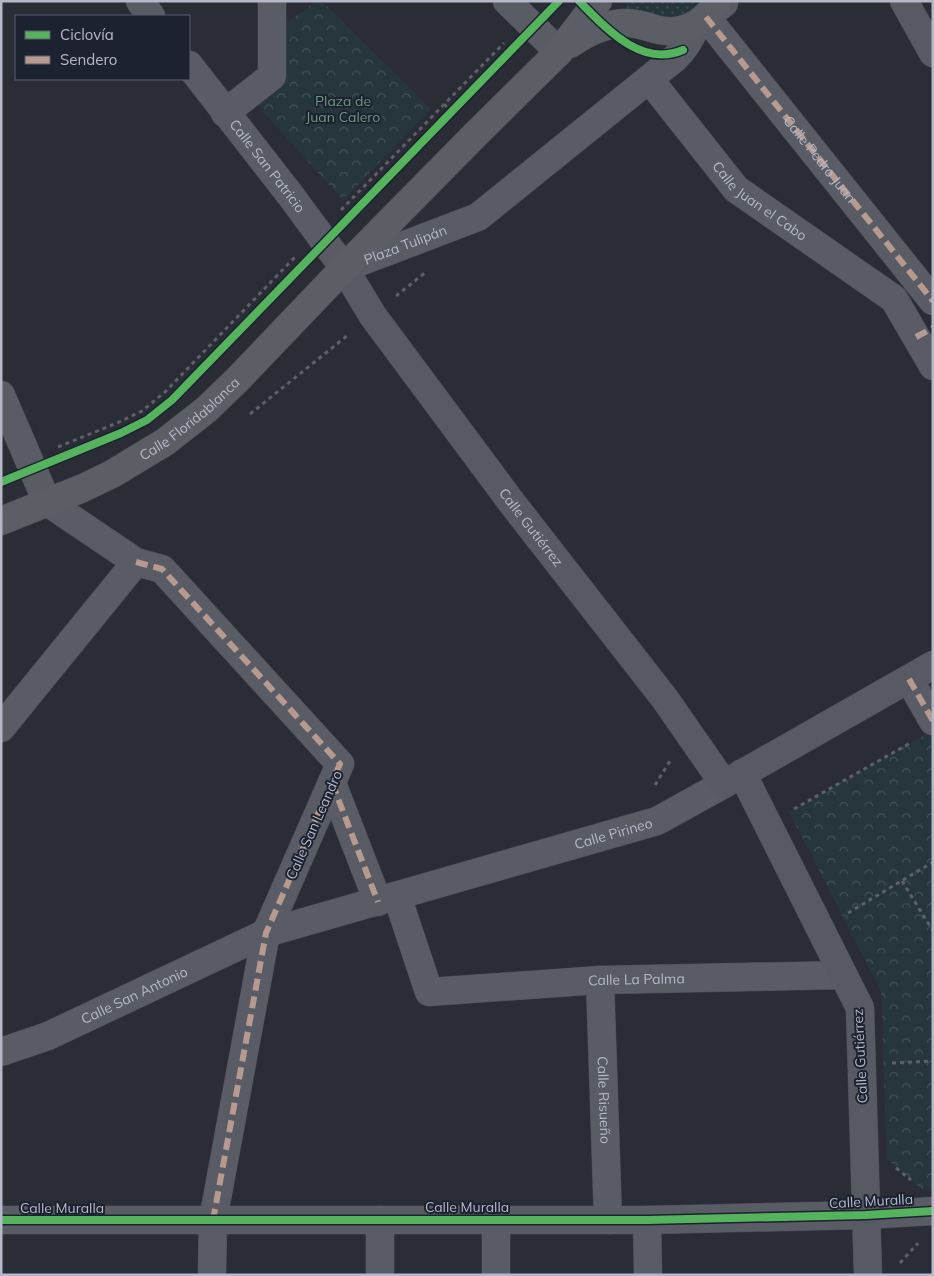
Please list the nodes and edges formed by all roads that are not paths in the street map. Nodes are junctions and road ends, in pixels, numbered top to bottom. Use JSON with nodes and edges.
{"nodes":[{"id":1,"x":140,"y":1,"type":"edge"},
{"id":2,"x":272,"y":1,"type":"edge"},
{"id":3,"x":508,"y":1,"type":"edge"},
{"id":4,"x":598,"y":1,"type":"edge"},
{"id":5,"x":623,"y":1,"type":"edge"},
{"id":6,"x":904,"y":1,"type":"edge"},
{"id":7,"x":712,"y":11,"type":"edge"},
{"id":8,"x":150,"y":15,"type":"edge"},
{"id":9,"x":650,"y":27,"type":"junction"},
{"id":10,"x":559,"y":52,"type":"junction"},
{"id":11,"x":933,"y":53,"type":"edge"},
{"id":12,"x":190,"y":66,"type":"edge"},
{"id":13,"x":649,"y":79,"type":"junction"},
{"id":14,"x":225,"y":113,"type":"junction"},
{"id":15,"x":344,"y":268,"type":"junction"},
{"id":16,"x":933,"y":301,"type":"edge"},
{"id":17,"x":925,"y":332,"type":"edge"},
{"id":18,"x":933,"y":366,"type":"edge"},
{"id":19,"x":1,"y":395,"type":"edge"},
{"id":20,"x":48,"y":502,"type":"junction"},
{"id":21,"x":1,"y":521,"type":"edge"},
{"id":22,"x":136,"y":562,"type":"junction"},
{"id":23,"x":933,"y":665,"type":"edge"},
{"id":24,"x":909,"y":679,"type":"junction"},
{"id":25,"x":1,"y":728,"type":"edge"},
{"id":26,"x":924,"y":730,"type":"edge"},
{"id":27,"x":733,"y":778,"type":"junction"},
{"id":28,"x":332,"y":783,"type":"junction"},
{"id":29,"x":388,"y":899,"type":"junction"},
{"id":30,"x":266,"y":933,"type":"junction"},
{"id":31,"x":843,"y":975,"type":"junction"},
{"id":32,"x":600,"y":980,"type":"junction"},
{"id":33,"x":1,"y":1052,"type":"edge"},
{"id":34,"x":933,"y":1210,"type":"edge"},
{"id":35,"x":866,"y":1215,"type":"junction"},
{"id":36,"x":1,"y":1220,"type":"edge"},
{"id":37,"x":213,"y":1220,"type":"junction"},
{"id":38,"x":380,"y":1220,"type":"junction"},
{"id":39,"x":496,"y":1220,"type":"junction"},
{"id":40,"x":608,"y":1220,"type":"junction"},
{"id":41,"x":647,"y":1220,"type":"junction"},
{"id":42,"x":212,"y":1275,"type":"edge"},
{"id":43,"x":380,"y":1275,"type":"edge"},
{"id":44,"x":496,"y":1275,"type":"edge"},
{"id":45,"x":648,"y":1275,"type":"edge"},
{"id":46,"x":868,"y":1275,"type":"edge"}],
"edges":[{"from":1,"to":8,"type":"street"},
{"from":2,"to":14,"type":"street"},
{"from":3,"to":10,"type":"street"},
{"from":4,"to":10,"type":"main road","name":"Plaza Tulipán"},
{"from":5,"to":9,"type":"main road"},
{"from":6,"to":11,"type":"main road"},
{"from":7,"to":9,"type":"main road","name":"Plaza Tulipán"},
{"from":7,"to":13,"type":"street","name":"Plaza Tulipán"},
{"from":7,"to":16,"type":"street","name":"Calle Pedro Juan"},
{"from":9,"to":10,"type":"main road","name":"Plaza Tulipán"},
{"from":10,"to":15,"type":"main road","name":"Plaza Tulipán"},
{"from":12,"to":14,"type":"street","name":"Calle San Patricio"},
{"from":13,"to":15,"type":"street","name":"Plaza Tulipán"},
{"from":13,"to":17,"type":"street","name":"Calle Juan el Cabo"},
{"from":14,"to":15,"type":"street","name":"Calle San Patricio"},
{"from":15,"to":20,"type":"main road","name":"Calle Floridablanca"},
{"from":15,"to":27,"type":"main road","name":"Calle Gutiérrez"},
{"from":17,"to":18,"type":"street"},
{"from":19,"to":20,"type":"street"},
{"from":20,"to":21,"type":"main road","name":"Calle Floridablanca"},
{"from":20,"to":22,"type":"street","name":"Calle San Leandro"},
{"from":22,"to":25,"type":"street"},
{"from":22,"to":28,"type":"street","name":"Calle San Leandro"},
{"from":23,"to":24,"type":"main road","name":"Calle Pirineo"},
{"from":24,"to":26,"type":"street"},
{"from":24,"to":27,"type":"main road","name":"Calle Pirineo"},
{"from":27,"to":29,"type":"street","name":"Calle Pirineo"},
{"from":27,"to":31,"type":"main road","name":"Calle Gutiérrez"},
{"from":28,"to":29,"type":"street"},
{"from":28,"to":30,"type":"street","name":"Calle San Leandro"},
{"from":29,"to":30,"type":"street","name":"Calle Pirineo"},
{"from":29,"to":32,"type":"street","name":"Calle La Palma"},
{"from":30,"to":33,"type":"street","name":"Calle San Antonio"},
{"from":30,"to":37,"type":"street","name":"Calle San Leandro"},
{"from":31,"to":32,"type":"street","name":"Calle La Palma"},
{"from":31,"to":35,"type":"main road","name":"Calle Gutiérrez"},
{"from":32,"to":40,"type":"street","name":"Calle Risueño"},
{"from":34,"to":35,"type":"street","name":"Calle Muralla"},
{"from":35,"to":41,"type":"street","name":"Calle Muralla"},
{"from":35,"to":46,"type":"main road","name":"Calle Gutiérrez"},
{"from":36,"to":37,"type":"street","name":"Calle Muralla"},
{"from":37,"to":38,"type":"street","name":"Calle Muralla"},
{"from":37,"to":42,"type":"street","name":"Calle San Leandro"},
{"from":38,"to":39,"type":"street","name":"Calle Muralla"},
{"from":38,"to":43,"type":"street"},
{"from":39,"to":40,"type":"street","name":"Calle Muralla"},
{"from":39,"to":44,"type":"street"},
{"from":40,"to":41,"type":"street","name":"Calle Muralla"},
{"from":41,"to":45,"type":"street"}]}
